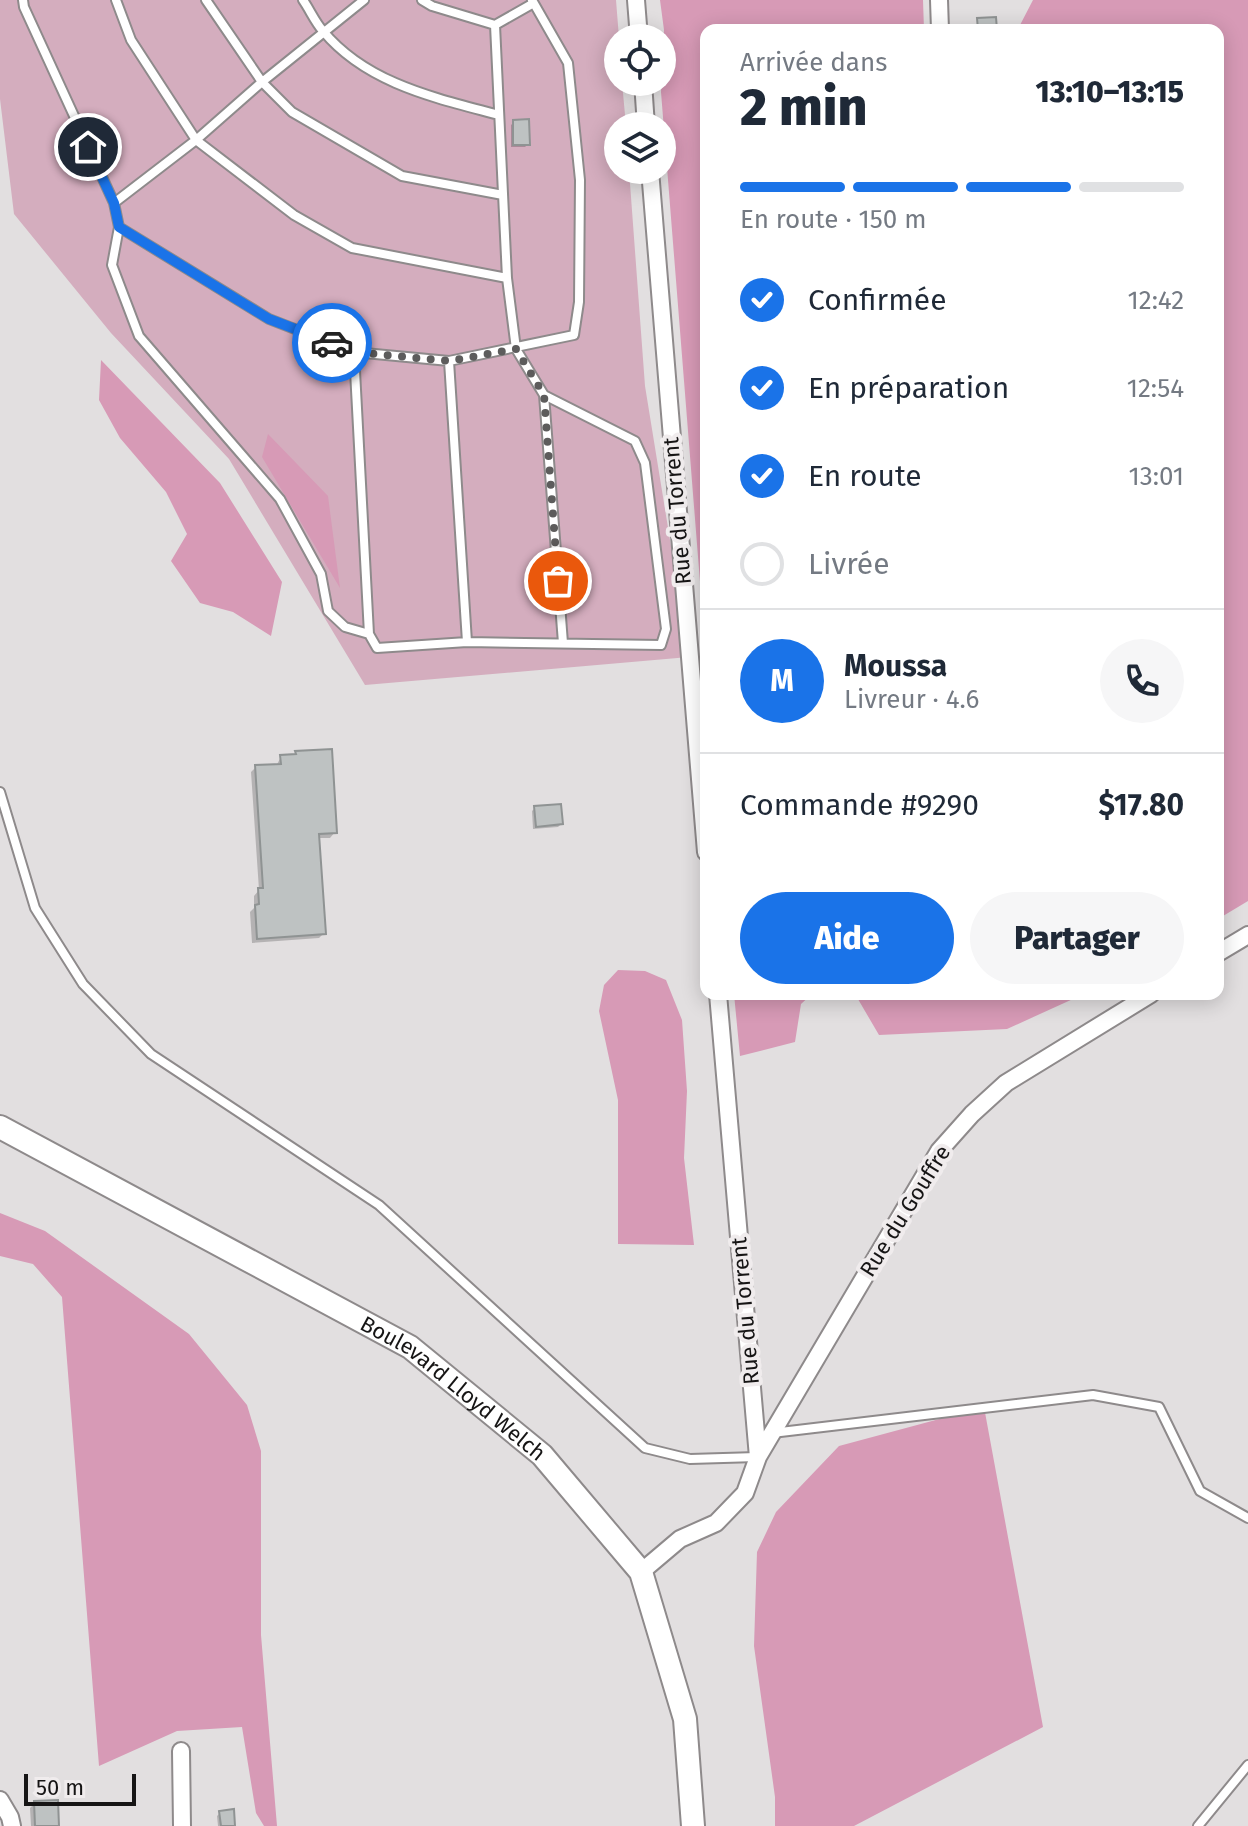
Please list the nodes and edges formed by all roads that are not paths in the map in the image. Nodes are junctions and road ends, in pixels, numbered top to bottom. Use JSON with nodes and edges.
{"nodes":[{"id":1,"x":23,"y":0,"type":"edge"},
{"id":2,"x":116,"y":0,"type":"edge"},
{"id":3,"x":206,"y":0,"type":"edge"},
{"id":4,"x":303,"y":0,"type":"edge"},
{"id":5,"x":364,"y":0,"type":"edge"},
{"id":6,"x":422,"y":0,"type":"edge"},
{"id":7,"x":636,"y":0,"type":"edge"},
{"id":8,"x":939,"y":0,"type":"edge"},
{"id":9,"x":532,"y":2,"type":"edge"},
{"id":10,"x":638,"y":24,"type":"edge"},
{"id":11,"x":940,"y":24,"type":"edge"},
{"id":12,"x":495,"y":25,"type":"junction"},
{"id":13,"x":323,"y":31,"type":"junction"},
{"id":14,"x":262,"y":82,"type":"junction"},
{"id":15,"x":499,"y":115,"type":"junction"},
{"id":16,"x":196,"y":140,"type":"junction"},
{"id":17,"x":651,"y":184,"type":"edge"},
{"id":18,"x":503,"y":195,"type":"junction"},
{"id":19,"x":114,"y":203,"type":"junction"},
{"id":20,"x":119,"y":227,"type":"junction"},
{"id":21,"x":507,"y":278,"type":"junction"},
{"id":22,"x":516,"y":349,"type":"junction"},
{"id":23,"x":354,"y":352,"type":"junction"},
{"id":24,"x":449,"y":361,"type":"junction"},
{"id":25,"x":544,"y":395,"type":"junction"},
{"id":26,"x":369,"y":634,"type":"junction"},
{"id":27,"x":467,"y":642,"type":"junction"},
{"id":28,"x":563,"y":643,"type":"junction"},
{"id":29,"x":700,"y":779,"type":"edge"},
{"id":30,"x":0,"y":792,"type":"edge"},
{"id":31,"x":1248,"y":935,"type":"edge"},
{"id":32,"x":1224,"y":949,"type":"edge"},
{"id":33,"x":719,"y":1000,"type":"edge"},
{"id":34,"x":1141,"y":1000,"type":"edge"},
{"id":35,"x":0,"y":1127,"type":"edge"},
{"id":36,"x":772,"y":1433,"type":"junction"},
{"id":37,"x":758,"y":1457,"type":"junction"},
{"id":38,"x":1248,"y":1518,"type":"edge"},
{"id":39,"x":641,"y":1572,"type":"junction"},
{"id":40,"x":181,"y":1751,"type":"dead end"},
{"id":41,"x":1248,"y":1765,"type":"edge"},
{"id":42,"x":0,"y":1800,"type":"edge"},
{"id":43,"x":12,"y":1826,"type":"edge"},
{"id":44,"x":182,"y":1826,"type":"edge"},
{"id":45,"x":693,"y":1826,"type":"edge"},
{"id":46,"x":1198,"y":1826,"type":"edge"}],
"edges":[{"from":1,"to":19,"type":"lane"},
{"from":2,"to":16,"type":"lane"},
{"from":3,"to":14,"type":"lane"},
{"from":4,"to":13,"type":"lane"},
{"from":5,"to":13,"type":"lane"},
{"from":6,"to":12,"type":"lane"},
{"from":7,"to":10,"type":"street"},
{"from":8,"to":11,"type":"street"},
{"from":9,"to":12,"type":"lane"},
{"from":9,"to":22,"type":"lane"},
{"from":12,"to":15,"type":"lane"},
{"from":13,"to":14,"type":"lane"},
{"from":13,"to":15,"type":"lane"},
{"from":14,"to":16,"type":"lane"},
{"from":14,"to":18,"type":"lane"},
{"from":15,"to":18,"type":"lane"},
{"from":16,"to":19,"type":"lane"},
{"from":16,"to":21,"type":"lane"},
{"from":17,"to":29,"type":"street","name":"Rue du Torrent"},
{"from":18,"to":21,"type":"lane"},
{"from":19,"to":20,"type":"lane"},
{"from":20,"to":23,"type":"lane"},
{"from":20,"to":26,"type":"lane"},
{"from":21,"to":22,"type":"lane"},
{"from":22,"to":24,"type":"lane"},
{"from":22,"to":25,"type":"lane"},
{"from":23,"to":24,"type":"lane"},
{"from":23,"to":26,"type":"lane"},
{"from":24,"to":27,"type":"lane"},
{"from":25,"to":28,"type":"lane"},
{"from":25,"to":28,"type":"lane"},
{"from":26,"to":27,"type":"lane"},
{"from":27,"to":28,"type":"lane"},
{"from":30,"to":37,"type":"lane"},
{"from":31,"to":32,"type":"street"},
{"from":33,"to":37,"type":"street","name":"Rue du Torrent"},
{"from":34,"to":36,"type":"street","name":"Rue du Gouffre"},
{"from":35,"to":39,"type":"main road","name":"Boulevard Lloyd Welch"},
{"from":36,"to":37,"type":"street","name":"Rue du Gouffre"},
{"from":36,"to":38,"type":"lane"},
{"from":37,"to":39,"type":"street","name":"Rue du Torrent"},
{"from":39,"to":45,"type":"main road","name":"Boulevard Lloyd Welch"},
{"from":40,"to":44,"type":"street"},
{"from":41,"to":46,"type":"lane"},
{"from":42,"to":43,"type":"street"}]}
